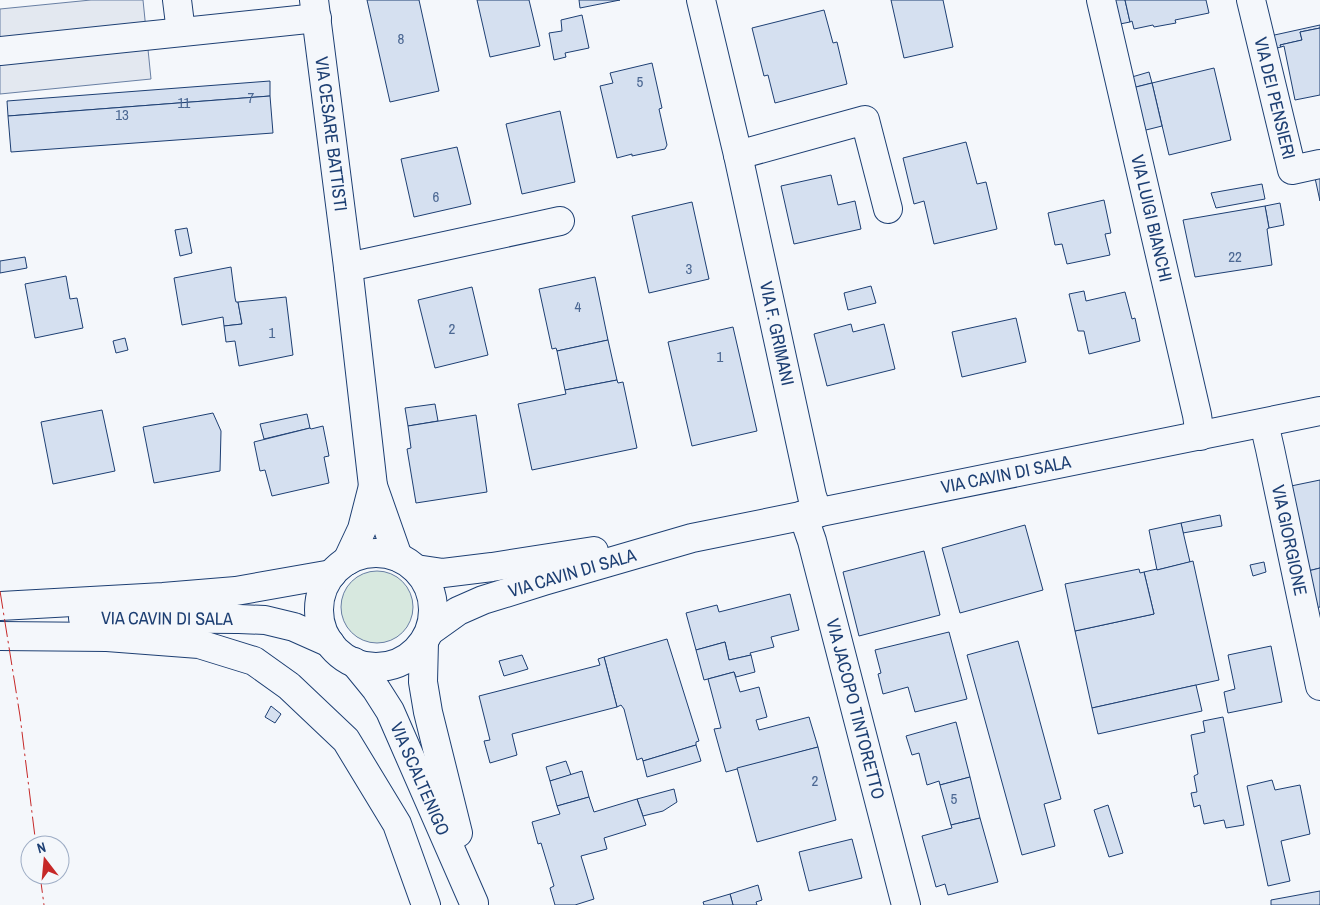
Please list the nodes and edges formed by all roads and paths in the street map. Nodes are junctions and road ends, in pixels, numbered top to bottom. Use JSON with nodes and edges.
{"nodes":[{"id":1,"x":177,"y":0,"type":"edge"},
{"id":2,"x":701,"y":0,"type":"edge"},
{"id":3,"x":1101,"y":0,"type":"edge"},
{"id":4,"x":1251,"y":0,"type":"edge"},
{"id":5,"x":316,"y":9,"type":"edge"},
{"id":6,"x":180,"y":32,"type":"junction"},
{"id":7,"x":0,"y":51,"type":"edge"},
{"id":8,"x":738,"y":155,"type":"junction"},
{"id":9,"x":1320,"y":164,"type":"edge"},
{"id":10,"x":888,"y":209,"type":"dead end"},
{"id":11,"x":560,"y":221,"type":"dead end"},
{"id":12,"x":348,"y":267,"type":"junction"},
{"id":13,"x":1320,"y":411,"type":"edge"},
{"id":14,"x":1264,"y":423,"type":"junction"},
{"id":15,"x":1200,"y":436,"type":"junction"},
{"id":16,"x":373,"y":486,"type":"junction"},
{"id":17,"x":811,"y":514,"type":"junction"},
{"id":18,"x":692,"y":538,"type":"junction"},
{"id":19,"x":407,"y":563,"type":"junction"},
{"id":20,"x":339,"y":568,"type":"junction"},
{"id":21,"x":0,"y":606,"type":"edge"},
{"id":22,"x":0,"y":618,"type":"edge"},
{"id":23,"x":0,"y":636,"type":"edge"},
{"id":24,"x":427,"y":636,"type":"junction"},
{"id":25,"x":330,"y":643,"type":"junction"},
{"id":26,"x":354,"y":662,"type":"junction"},
{"id":27,"x":1320,"y":686,"type":"edge"},
{"id":28,"x":474,"y":904,"type":"edge"},
{"id":29,"x":426,"y":905,"type":"edge"},
{"id":30,"x":906,"y":905,"type":"edge"}],
"edges":[{"from":1,"to":6,"type":"main road"},
{"from":2,"to":8,"type":"main road","name":"VIA F. GRIMANI"},
{"from":3,"to":15,"type":"main road","name":"VIA LUIGI BIANCHI"},
{"from":4,"to":9,"type":"main road","name":"VIA DEI PENSIERI"},
{"from":5,"to":6,"type":"main road"},
{"from":5,"to":12,"type":"main road","name":"VIA CESARE BATTISTI"},
{"from":6,"to":7,"type":"main road"},
{"from":8,"to":10,"type":"main road"},
{"from":8,"to":17,"type":"main road","name":"VIA F. GRIMANI"},
{"from":11,"to":12,"type":"main road"},
{"from":12,"to":16,"type":"main road","name":"VIA CESARE BATTISTI"},
{"from":13,"to":14,"type":"main road","name":"VIA CAVIN DI SALA"},
{"from":14,"to":15,"type":"main road","name":"VIA CAVIN DI SALA"},
{"from":14,"to":27,"type":"main road","name":"VIA GIORGIONE"},
{"from":15,"to":17,"type":"main road","name":"VIA CAVIN DI SALA"},
{"from":16,"to":19,"type":"main road","name":"VIA CESARE BATTISTI"},
{"from":16,"to":20,"type":"main road","name":"VIA CESARE BATTISTI"},
{"from":17,"to":18,"type":"main road","name":"VIA CAVIN DI SALA"},
{"from":17,"to":30,"type":"main road","name":"VIA JACOPO TINTORETTO"},
{"from":18,"to":19,"type":"main road","name":"VIA CAVIN DI SALA"},
{"from":18,"to":24,"type":"main road","name":"VIA CAVIN DI SALA"},
{"from":19,"to":20,"type":"main road"},
{"from":19,"to":24,"type":"main road"},
{"from":20,"to":21,"type":"main road","name":"VIA CAVIN DI SALA"},
{"from":20,"to":25,"type":"main road"},
{"from":22,"to":25,"type":"main road","name":"VIA CAVIN DI SALA"},
{"from":23,"to":29,"type":"main road"},
{"from":24,"to":26,"type":"main road"},
{"from":24,"to":28,"type":"main road","name":"VIA SCALTENIGO"},
{"from":25,"to":26,"type":"main road"},
{"from":26,"to":28,"type":"main road","name":"VIA SCALTENIGO"}]}
